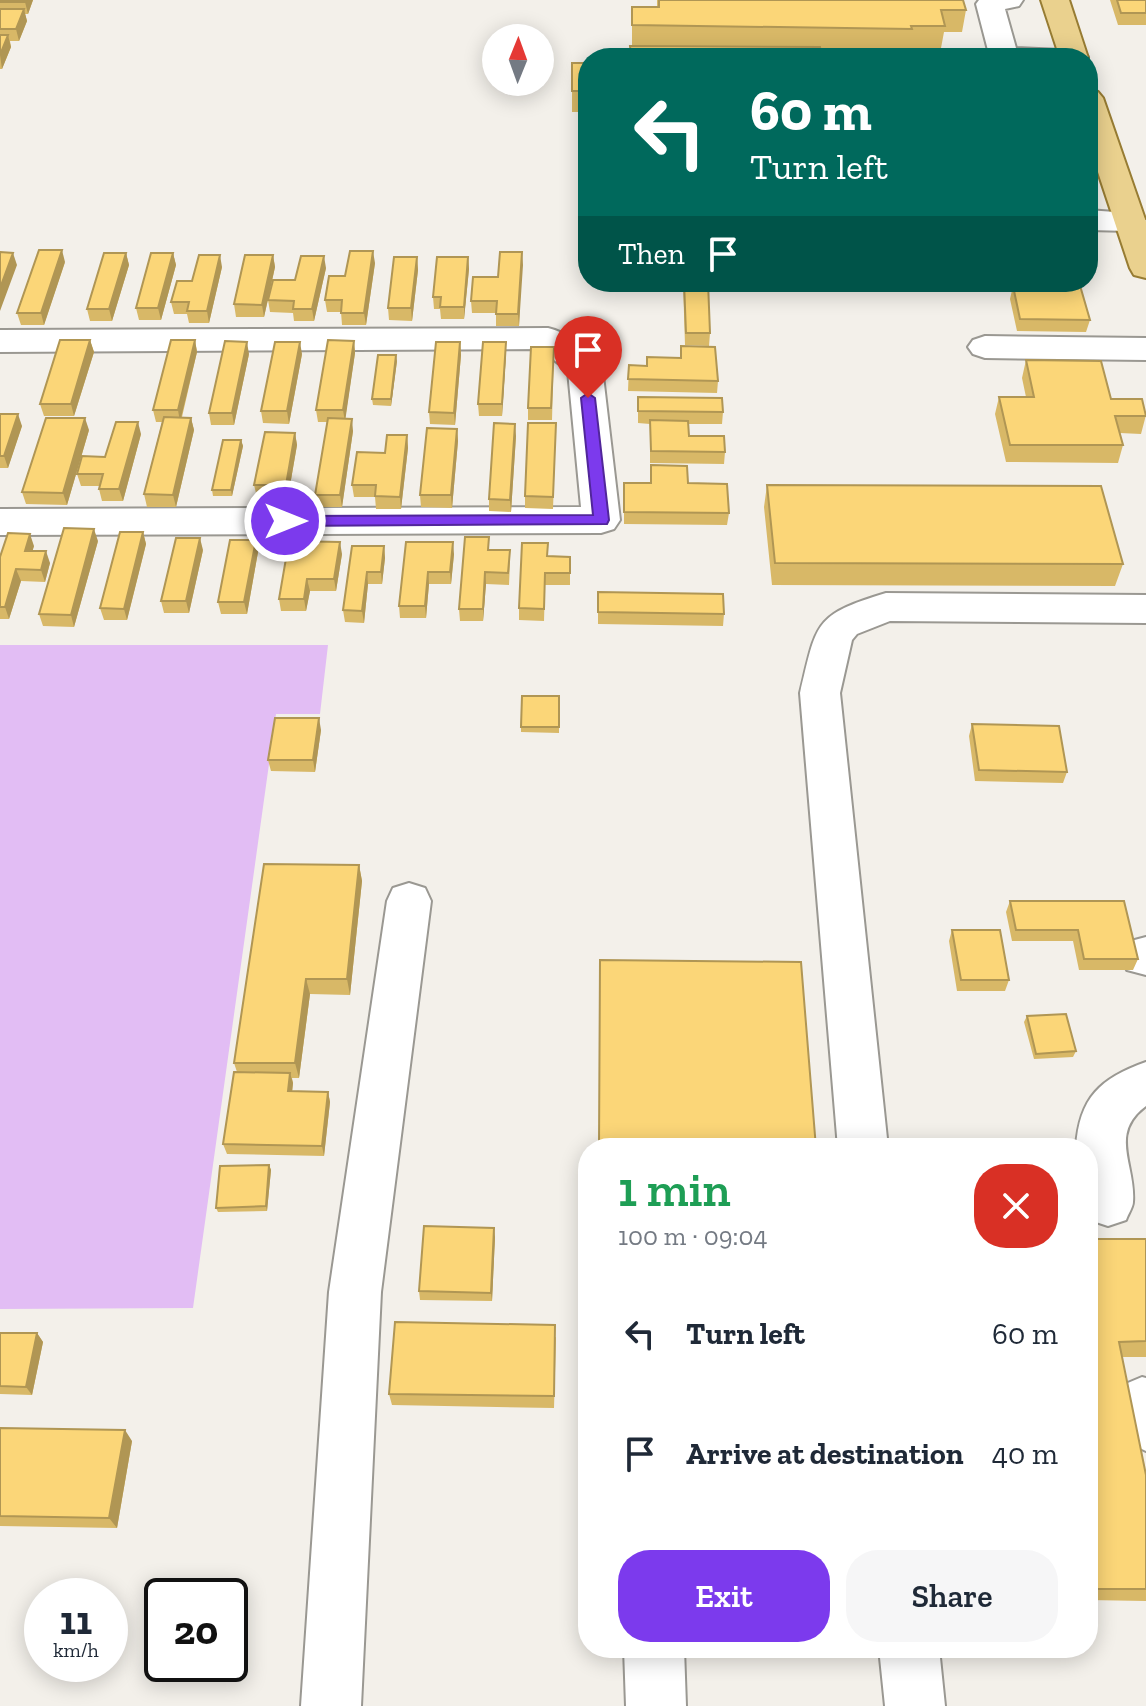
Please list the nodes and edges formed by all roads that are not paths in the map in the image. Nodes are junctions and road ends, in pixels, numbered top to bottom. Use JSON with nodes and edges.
{"nodes":[{"id":1,"x":1009,"y":0,"type":"edge"},
{"id":2,"x":1055,"y":0,"type":"edge"},
{"id":3,"x":1001,"y":48,"type":"edge"},
{"id":4,"x":1071,"y":48,"type":"edge"},
{"id":5,"x":1098,"y":129,"type":"edge"},
{"id":6,"x":1098,"y":220,"type":"edge"},
{"id":7,"x":1130,"y":221,"type":"junction"},
{"id":8,"x":1146,"y":266,"type":"edge"},
{"id":9,"x":0,"y":341,"type":"edge"},
{"id":10,"x":985,"y":347,"type":"dead end"},
{"id":11,"x":1146,"y":349,"type":"edge"},
{"id":12,"x":0,"y":522,"type":"edge"},
{"id":13,"x":1146,"y":609,"type":"edge"},
{"id":14,"x":409,"y":901,"type":"dead end"},
{"id":15,"x":1146,"y":1083,"type":"edge"},
{"id":16,"x":862,"y":1138,"type":"edge"},
{"id":17,"x":1108,"y":1203,"type":"dead end"},
{"id":18,"x":654,"y":1658,"type":"edge"},
{"id":19,"x":910,"y":1658,"type":"edge"},
{"id":20,"x":331,"y":1706,"type":"edge"},
{"id":21,"x":656,"y":1706,"type":"edge"},
{"id":22,"x":915,"y":1706,"type":"edge"}],
"edges":[{"from":1,"to":3,"type":"lane"},
{"from":2,"to":4,"type":"main road"},
{"from":5,"to":7,"type":"main road"},
{"from":6,"to":7,"type":"lane"},
{"from":7,"to":8,"type":"main road"},
{"from":9,"to":12,"type":"lane"},
{"from":10,"to":11,"type":"lane"},
{"from":13,"to":16,"type":"lane"},
{"from":14,"to":20,"type":"lane"},
{"from":15,"to":17,"type":"lane"},
{"from":18,"to":21,"type":"lane"},
{"from":19,"to":22,"type":"lane"}]}
